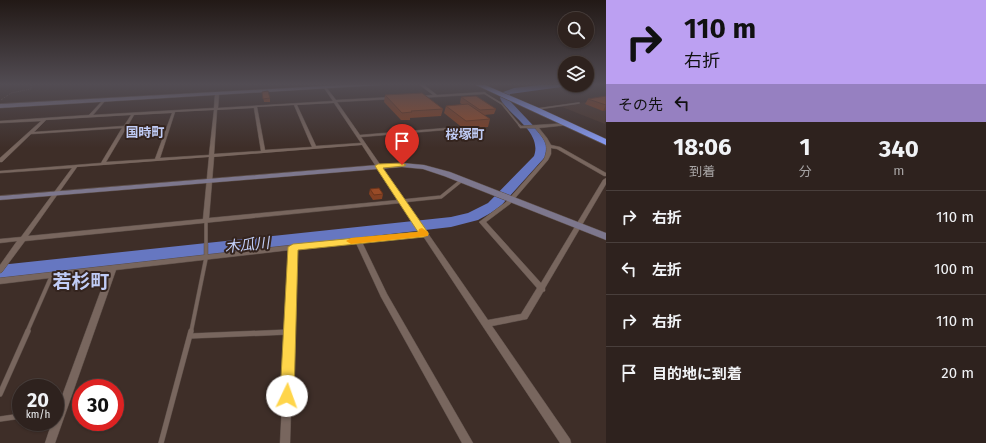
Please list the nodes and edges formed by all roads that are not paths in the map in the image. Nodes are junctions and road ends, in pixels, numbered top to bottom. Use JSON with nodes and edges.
{"nodes":[{"id":1,"x":99,"y":106,"type":"edge"},
{"id":2,"x":215,"y":106,"type":"edge"},
{"id":3,"x":255,"y":106,"type":"junction"},
{"id":4,"x":262,"y":106,"type":"edge"},
{"id":5,"x":296,"y":106,"type":"edge"},
{"id":6,"x":338,"y":106,"type":"edge"},
{"id":7,"x":504,"y":106,"type":"edge"},
{"id":8,"x":529,"y":106,"type":"edge"},
{"id":9,"x":560,"y":106,"type":"edge"},
{"id":10,"x":215,"y":109,"type":"junction"},
{"id":11,"x":537,"y":109,"type":"junction"},
{"id":12,"x":174,"y":111,"type":"junction"},
{"id":13,"x":132,"y":114,"type":"junction"},
{"id":14,"x":90,"y":116,"type":"junction"},
{"id":15,"x":45,"y":119,"type":"junction"},
{"id":16,"x":0,"y":122,"type":"edge"},
{"id":17,"x":568,"y":124,"type":"junction"},
{"id":18,"x":125,"y":127,"type":"junction"},
{"id":19,"x":523,"y":127,"type":"joint"},
{"id":20,"x":534,"y":127,"type":"junction"},
{"id":21,"x":445,"y":129,"type":"dead end"},
{"id":22,"x":30,"y":133,"type":"junction"},
{"id":23,"x":358,"y":136,"type":"junction"},
{"id":24,"x":606,"y":142,"type":"edge"},
{"id":25,"x":364,"y":144,"type":"junction"},
{"id":26,"x":549,"y":146,"type":"junction"},
{"id":27,"x":315,"y":148,"type":"junction"},
{"id":28,"x":263,"y":152,"type":"junction"},
{"id":29,"x":211,"y":156,"type":"junction"},
{"id":30,"x":157,"y":160,"type":"junction"},
{"id":31,"x":0,"y":161,"type":"edge"},
{"id":32,"x":103,"y":164,"type":"junction"},
{"id":33,"x":76,"y":166,"type":"junction"},
{"id":34,"x":378,"y":166,"type":"junction"},
{"id":35,"x":0,"y":172,"type":"edge"},
{"id":36,"x":606,"y":176,"type":"edge"},
{"id":37,"x":462,"y":180,"type":"junction"},
{"id":38,"x":606,"y":180,"type":"edge"},
{"id":39,"x":209,"y":181,"type":"junction"},
{"id":40,"x":55,"y":194,"type":"junction"},
{"id":41,"x":0,"y":198,"type":"edge"},
{"id":42,"x":510,"y":198,"type":"junction"},
{"id":43,"x":402,"y":201,"type":"junction"},
{"id":44,"x":206,"y":221,"type":"junction"},
{"id":45,"x":578,"y":225,"type":"junction"},
{"id":46,"x":424,"y":234,"type":"junction"},
{"id":47,"x":606,"y":237,"type":"edge"},
{"id":48,"x":22,"y":239,"type":"junction"},
{"id":49,"x":358,"y":240,"type":"junction"},
{"id":50,"x":0,"y":241,"type":"edge"},
{"id":51,"x":293,"y":247,"type":"junction"},
{"id":52,"x":206,"y":256,"type":"junction"},
{"id":53,"x":113,"y":268,"type":"junction"},
{"id":54,"x":1,"y":269,"type":"edge"},
{"id":55,"x":52,"y":275,"type":"junction"},
{"id":56,"x":0,"y":281,"type":"edge"},
{"id":57,"x":542,"y":289,"type":"junction"},
{"id":58,"x":485,"y":324,"type":"junction"},
{"id":59,"x":290,"y":332,"type":"junction"},
{"id":60,"x":190,"y":336,"type":"junction"},
{"id":61,"x":0,"y":394,"type":"edge"},
{"id":62,"x":64,"y":398,"type":"edge"},
{"id":63,"x":12,"y":417,"type":"edge"},
{"id":64,"x":0,"y":419,"type":"edge"},
{"id":65,"x":53,"y":431,"type":"edge"},
{"id":66,"x":50,"y":443,"type":"edge"},
{"id":67,"x":162,"y":443,"type":"edge"},
{"id":68,"x":285,"y":443,"type":"edge"},
{"id":69,"x":468,"y":443,"type":"edge"},
{"id":70,"x":566,"y":443,"type":"edge"}],
"edges":[{"from":1,"to":14,"type":"street"},
{"from":2,"to":10,"type":"street"},
{"from":3,"to":4,"type":"street"},
{"from":3,"to":10,"type":"street"},
{"from":3,"to":28,"type":"street"},
{"from":5,"to":27,"type":"street"},
{"from":6,"to":23,"type":"street"},
{"from":7,"to":19,"type":"lane"},
{"from":8,"to":11,"type":"highway"},
{"from":9,"to":11,"type":"lane"},
{"from":10,"to":12,"type":"street"},
{"from":10,"to":29,"type":"street"},
{"from":11,"to":17,"type":"highway"},
{"from":12,"to":13,"type":"street"},
{"from":12,"to":30,"type":"street"},
{"from":13,"to":14,"type":"street"},
{"from":13,"to":18,"type":"street"},
{"from":14,"to":15,"type":"street"},
{"from":15,"to":16,"type":"street"},
{"from":15,"to":22,"type":"street"},
{"from":17,"to":20,"type":"street"},
{"from":17,"to":24,"type":"highway"},
{"from":18,"to":22,"type":"street"},
{"from":18,"to":32,"type":"street"},
{"from":19,"to":20,"type":"street"},
{"from":20,"to":26,"type":"street"},
{"from":21,"to":23,"type":"street"},
{"from":22,"to":31,"type":"street"},
{"from":23,"to":25,"type":"street"},
{"from":25,"to":27,"type":"street"},
{"from":25,"to":34,"type":"street"},
{"from":26,"to":36,"type":"street"},
{"from":26,"to":42,"type":"street"},
{"from":27,"to":28,"type":"street"},
{"from":28,"to":29,"type":"street"},
{"from":29,"to":30,"type":"street"},
{"from":29,"to":39,"type":"street"},
{"from":30,"to":32,"type":"street"},
{"from":32,"to":33,"type":"street"},
{"from":33,"to":35,"type":"street"},
{"from":33,"to":40,"type":"street"},
{"from":34,"to":37,"type":"street"},
{"from":34,"to":39,"type":"street"},
{"from":34,"to":43,"type":"street"},
{"from":37,"to":42,"type":"street"},
{"from":37,"to":43,"type":"lane"},
{"from":38,"to":45,"type":"street"},
{"from":39,"to":40,"type":"street"},
{"from":39,"to":44,"type":"street"},
{"from":40,"to":41,"type":"street"},
{"from":40,"to":48,"type":"street"},
{"from":42,"to":45,"type":"street"},
{"from":42,"to":57,"type":"street"},
{"from":43,"to":44,"type":"street"},
{"from":43,"to":46,"type":"street"},
{"from":44,"to":48,"type":"street"},
{"from":44,"to":52,"type":"lane"},
{"from":45,"to":47,"type":"street"},
{"from":45,"to":57,"type":"street"},
{"from":46,"to":49,"type":"street"},
{"from":46,"to":58,"type":"street"},
{"from":48,"to":50,"type":"street"},
{"from":48,"to":54,"type":"street"},
{"from":49,"to":51,"type":"street"},
{"from":49,"to":69,"type":"street"},
{"from":51,"to":52,"type":"street"},
{"from":51,"to":59,"type":"street"},
{"from":52,"to":53,"type":"street"},
{"from":52,"to":60,"type":"lane"},
{"from":53,"to":55,"type":"street"},
{"from":53,"to":62,"type":"street"},
{"from":55,"to":56,"type":"street"},
{"from":55,"to":61,"type":"lane"},
{"from":57,"to":58,"type":"street"},
{"from":58,"to":70,"type":"street"},
{"from":59,"to":60,"type":"lane"},
{"from":59,"to":68,"type":"street"},
{"from":60,"to":67,"type":"lane"},
{"from":63,"to":64,"type":"lane"},
{"from":65,"to":66,"type":"street"}]}
